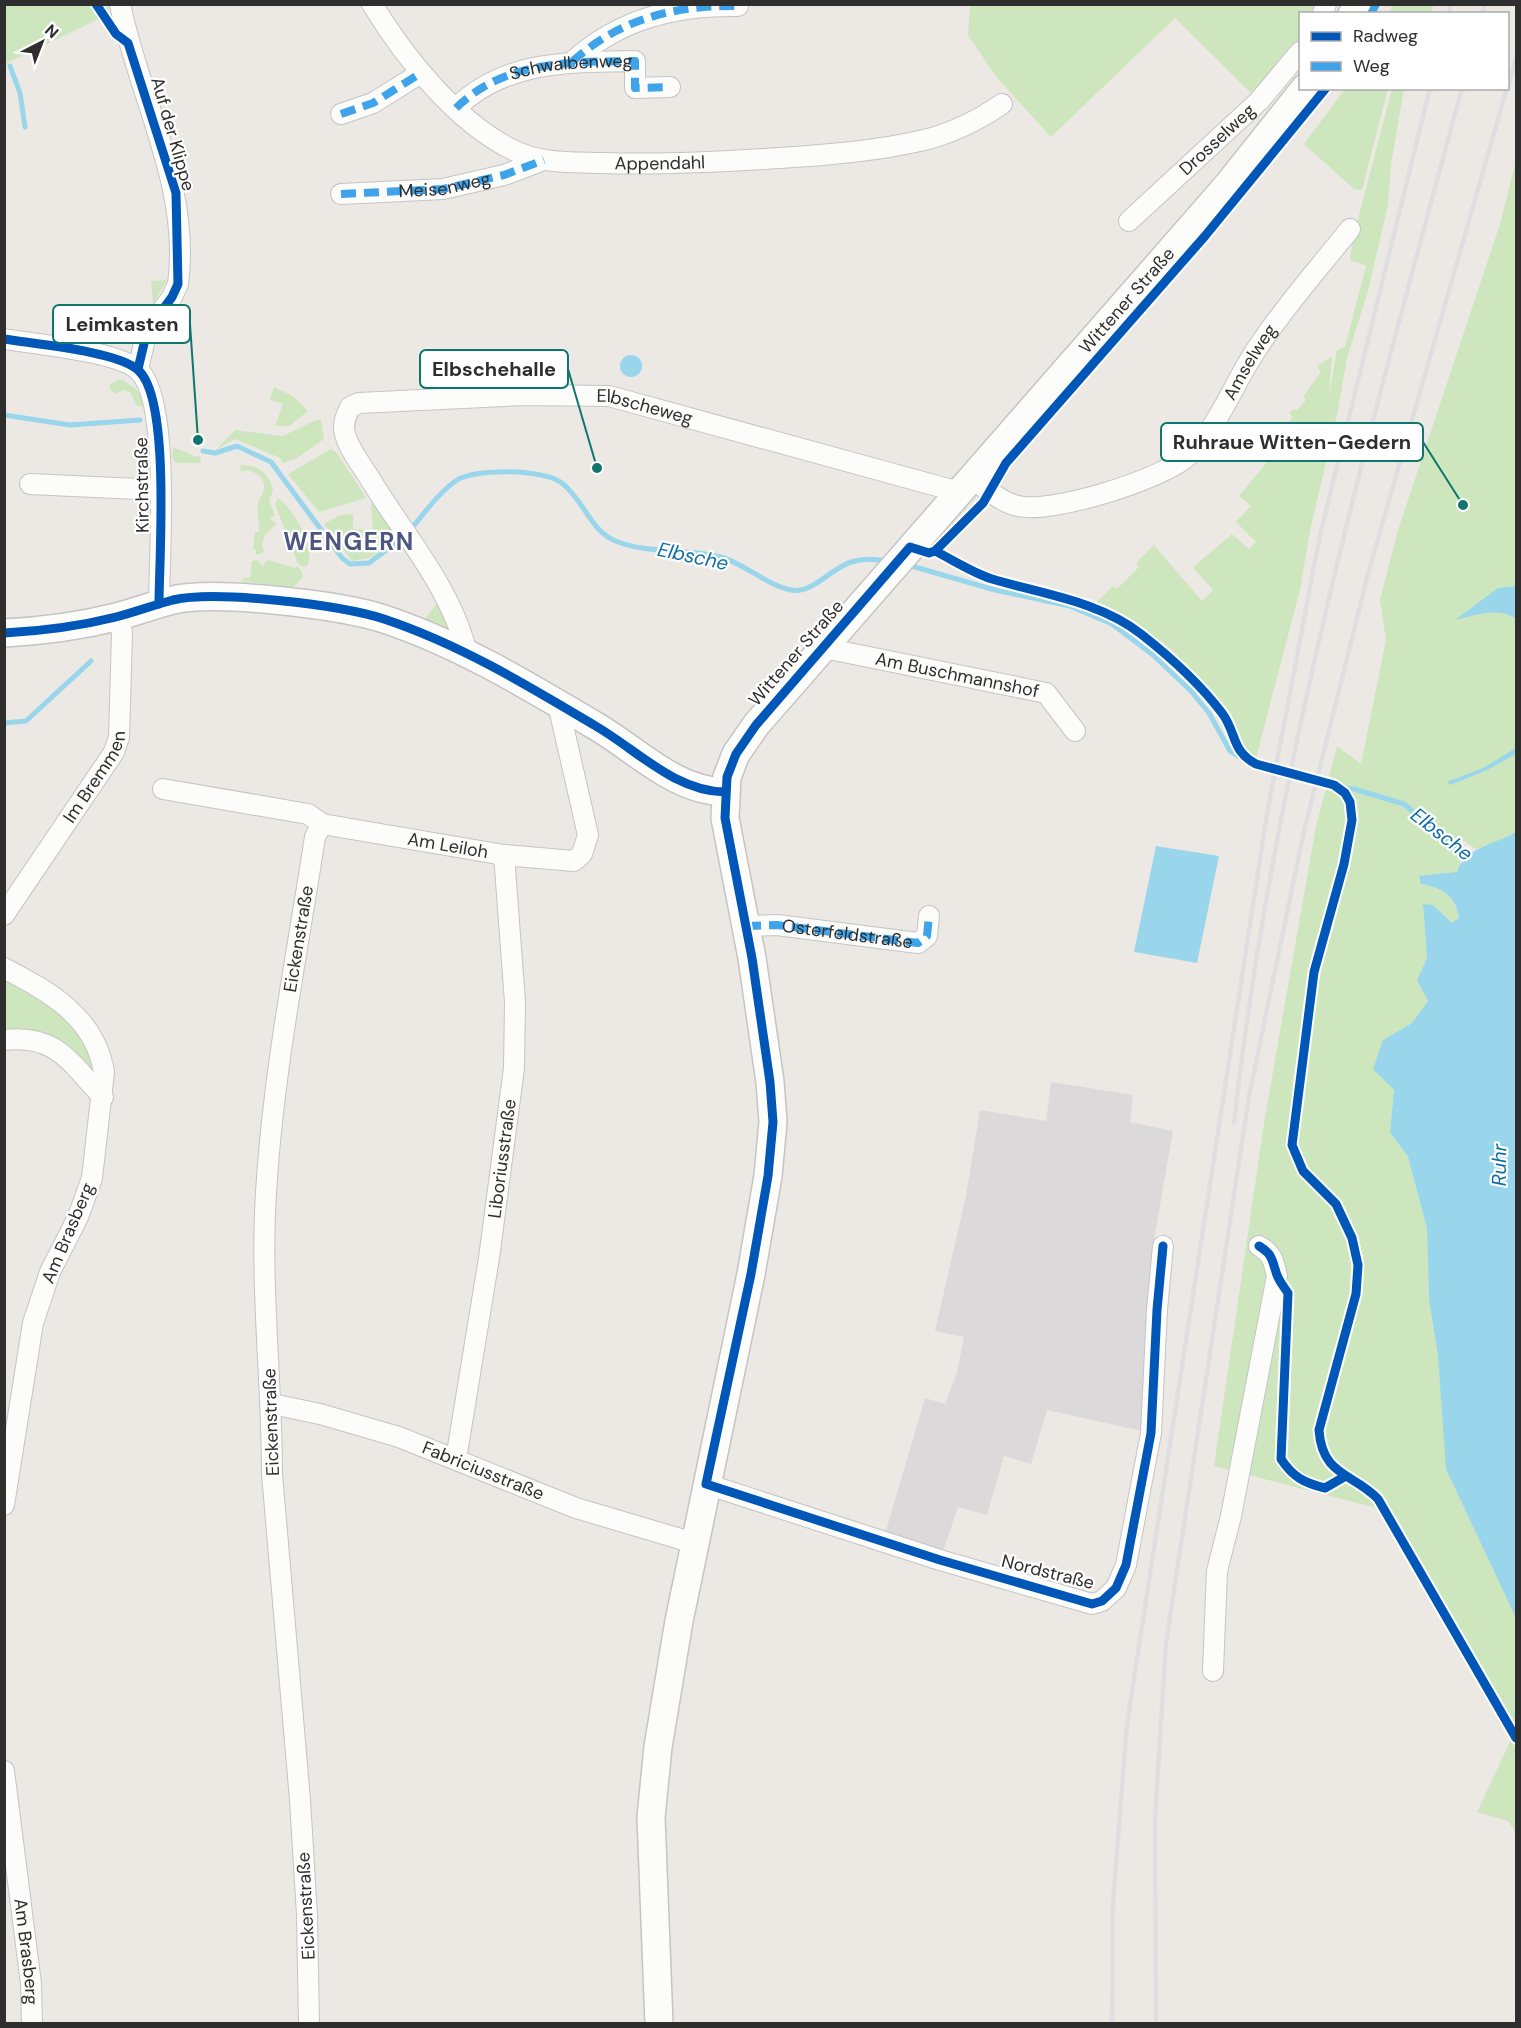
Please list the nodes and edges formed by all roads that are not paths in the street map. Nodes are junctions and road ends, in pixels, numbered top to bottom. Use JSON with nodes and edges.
{"nodes":[{"id":1,"x":120,"y":4,"type":"edge"},
{"id":2,"x":372,"y":4,"type":"edge"},
{"id":3,"x":738,"y":6,"type":"edge"},
{"id":4,"x":1299,"y":53,"type":"edge"},
{"id":5,"x":572,"y":62,"type":"junction"},
{"id":6,"x":421,"y":73,"type":"junction"},
{"id":7,"x":669,"y":87,"type":"dead end"},
{"id":8,"x":1303,"y":90,"type":"edge"},
{"id":9,"x":1002,"y":104,"type":"dead end"},
{"id":10,"x":456,"y":108,"type":"junction"},
{"id":11,"x":340,"y":114,"type":"dead end"},
{"id":12,"x":544,"y":160,"type":"junction"},
{"id":13,"x":340,"y":194,"type":"dead end"},
{"id":14,"x":1129,"y":221,"type":"dead end"},
{"id":15,"x":1350,"y":229,"type":"dead end"},
{"id":16,"x":4,"y":339,"type":"edge"},
{"id":17,"x":138,"y":369,"type":"junction"},
{"id":18,"x":30,"y":484,"type":"dead end"},
{"id":19,"x":965,"y":485,"type":"junction"},
{"id":20,"x":159,"y":490,"type":"junction"},
{"id":21,"x":159,"y":604,"type":"junction"},
{"id":22,"x":119,"y":616,"type":"junction"},
{"id":23,"x":4,"y":633,"type":"edge"},
{"id":24,"x":824,"y":648,"type":"junction"},
{"id":25,"x":467,"y":654,"type":"junction"},
{"id":26,"x":558,"y":704,"type":"junction"},
{"id":27,"x":1075,"y":731,"type":"dead end"},
{"id":28,"x":163,"y":789,"type":"dead end"},
{"id":29,"x":725,"y":792,"type":"junction"},
{"id":30,"x":322,"y":824,"type":"junction"},
{"id":31,"x":504,"y":855,"type":"junction"},
{"id":32,"x":4,"y":915,"type":"edge"},
{"id":33,"x":929,"y":916,"type":"dead end"},
{"id":34,"x":746,"y":926,"type":"junction"},
{"id":35,"x":4,"y":968,"type":"edge"},
{"id":36,"x":4,"y":1040,"type":"edge"},
{"id":37,"x":102,"y":1097,"type":"junction"},
{"id":38,"x":1163,"y":1246,"type":"dead end"},
{"id":39,"x":1259,"y":1246,"type":"dead end"},
{"id":40,"x":272,"y":1404,"type":"junction"},
{"id":41,"x":456,"y":1459,"type":"junction"},
{"id":42,"x":706,"y":1484,"type":"junction"},
{"id":43,"x":4,"y":1505,"type":"edge"},
{"id":44,"x":694,"y":1543,"type":"junction"},
{"id":45,"x":1213,"y":1671,"type":"dead end"},
{"id":46,"x":4,"y":1771,"type":"edge"},
{"id":47,"x":32,"y":2024,"type":"edge"},
{"id":48,"x":309,"y":2024,"type":"edge"},
{"id":49,"x":659,"y":2024,"type":"edge"}],
"edges":[{"from":1,"to":17,"type":"street","name":"Auf der Klippe"},
{"from":2,"to":6,"type":"street","name":"Appendahl"},
{"from":3,"to":5,"type":"street"},
{"from":4,"to":14,"type":"street","name":"Drosselweg"},
{"from":5,"to":7,"type":"street","name":"Schwalbenweg"},
{"from":5,"to":10,"type":"street","name":"Schwalbenweg"},
{"from":6,"to":10,"type":"street","name":"Appendahl"},
{"from":6,"to":11,"type":"street"},
{"from":8,"to":19,"type":"main road","name":"Wittener Straße"},
{"from":9,"to":12,"type":"street","name":"Appendahl"},
{"from":10,"to":12,"type":"street","name":"Appendahl"},
{"from":12,"to":13,"type":"street","name":"Meisenweg"},
{"from":15,"to":19,"type":"street","name":"Amselweg"},
{"from":16,"to":17,"type":"street"},
{"from":17,"to":20,"type":"street","name":"Kirchstraße"},
{"from":18,"to":20,"type":"street","name":"Kirchstraße"},
{"from":19,"to":24,"type":"main road","name":"Wittener Straße"},
{"from":19,"to":25,"type":"street","name":"Elbscheweg"},
{"from":20,"to":21,"type":"street","name":"Kirchstraße"},
{"from":21,"to":22,"type":"main road"},
{"from":21,"to":25,"type":"main road"},
{"from":22,"to":23,"type":"main road"},
{"from":22,"to":32,"type":"street","name":"Im Bremmen"},
{"from":24,"to":27,"type":"street","name":"Am Buschmannshof"},
{"from":24,"to":29,"type":"main road","name":"Wittener Straße"},
{"from":25,"to":26,"type":"main road"},
{"from":26,"to":29,"type":"main road"},
{"from":26,"to":31,"type":"street","name":"Am Leiloh"},
{"from":28,"to":30,"type":"street","name":"Am Leiloh"},
{"from":29,"to":34,"type":"main road","name":"Wittener Straße"},
{"from":30,"to":31,"type":"street","name":"Am Leiloh"},
{"from":30,"to":40,"type":"street","name":"Eickenstraße"},
{"from":31,"to":41,"type":"street","name":"Liboriusstraße"},
{"from":33,"to":34,"type":"street","name":"Osterfeldstraße"},
{"from":34,"to":42,"type":"main road","name":"Wittener Straße"},
{"from":35,"to":37,"type":"street","name":"Am Brasberg"},
{"from":36,"to":37,"type":"street"},
{"from":37,"to":43,"type":"street","name":"Am Brasberg"},
{"from":38,"to":42,"type":"street","name":"Nordstraße"},
{"from":39,"to":45,"type":"street"},
{"from":40,"to":41,"type":"street","name":"Fabriciusstraße"},
{"from":40,"to":48,"type":"street","name":"Eickenstraße"},
{"from":41,"to":44,"type":"street","name":"Fabriciusstraße"},
{"from":42,"to":44,"type":"main road","name":"Wittener Straße"},
{"from":44,"to":49,"type":"main road","name":"Wittener Straße"},
{"from":46,"to":47,"type":"street","name":"Am Brasberg"}]}
